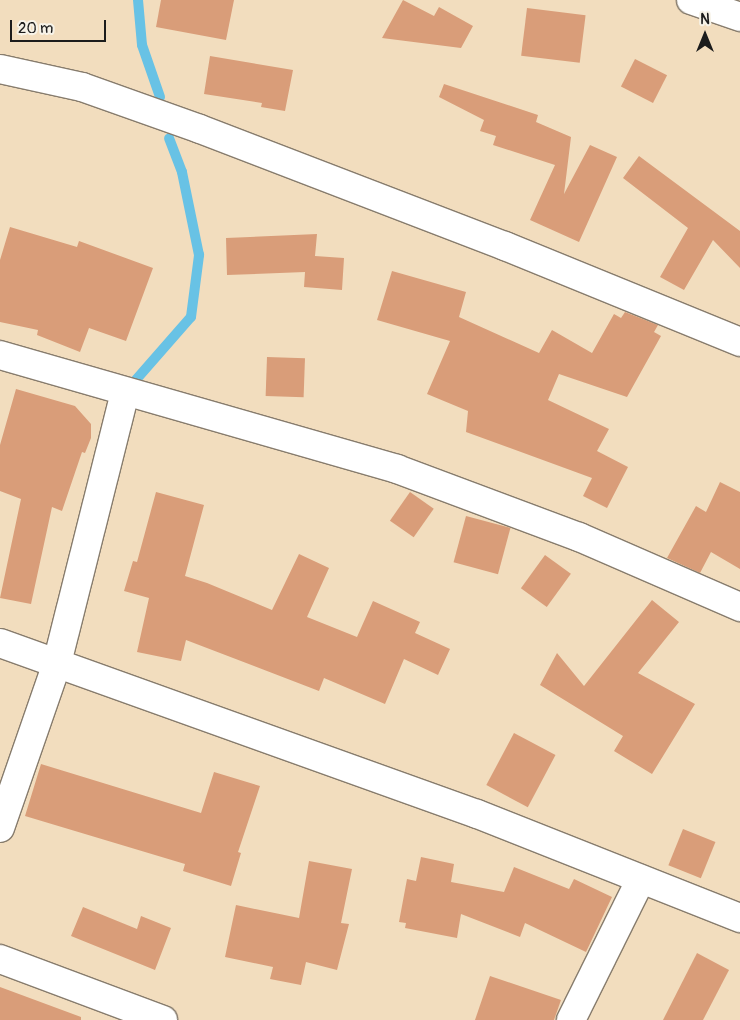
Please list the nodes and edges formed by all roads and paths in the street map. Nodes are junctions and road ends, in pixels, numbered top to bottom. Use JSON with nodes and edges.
{"nodes":[{"id":1,"x":691,"y":0,"type":"edge"},
{"id":2,"x":740,"y":17,"type":"edge"},
{"id":3,"x":0,"y":68,"type":"edge"},
{"id":4,"x":740,"y":342,"type":"edge"},
{"id":5,"x":0,"y":355,"type":"edge"},
{"id":6,"x":125,"y":393,"type":"junction"},
{"id":7,"x":740,"y":608,"type":"edge"},
{"id":8,"x":0,"y":643,"type":"edge"},
{"id":9,"x":57,"y":664,"type":"junction"},
{"id":10,"x":0,"y":828,"type":"edge"},
{"id":11,"x":641,"y":879,"type":"junction"},
{"id":12,"x":740,"y":918,"type":"edge"},
{"id":13,"x":0,"y":959,"type":"edge"},
{"id":14,"x":163,"y":1020,"type":"edge"},
{"id":15,"x":571,"y":1020,"type":"edge"}],
"edges":[{"from":1,"to":2,"type":"street"},
{"from":3,"to":4,"type":"street"},
{"from":5,"to":6,"type":"street"},
{"from":6,"to":7,"type":"street"},
{"from":6,"to":9,"type":"street"},
{"from":8,"to":9,"type":"street"},
{"from":9,"to":10,"type":"street"},
{"from":9,"to":11,"type":"street"},
{"from":11,"to":12,"type":"street"},
{"from":11,"to":15,"type":"street"},
{"from":13,"to":14,"type":"street"}]}
